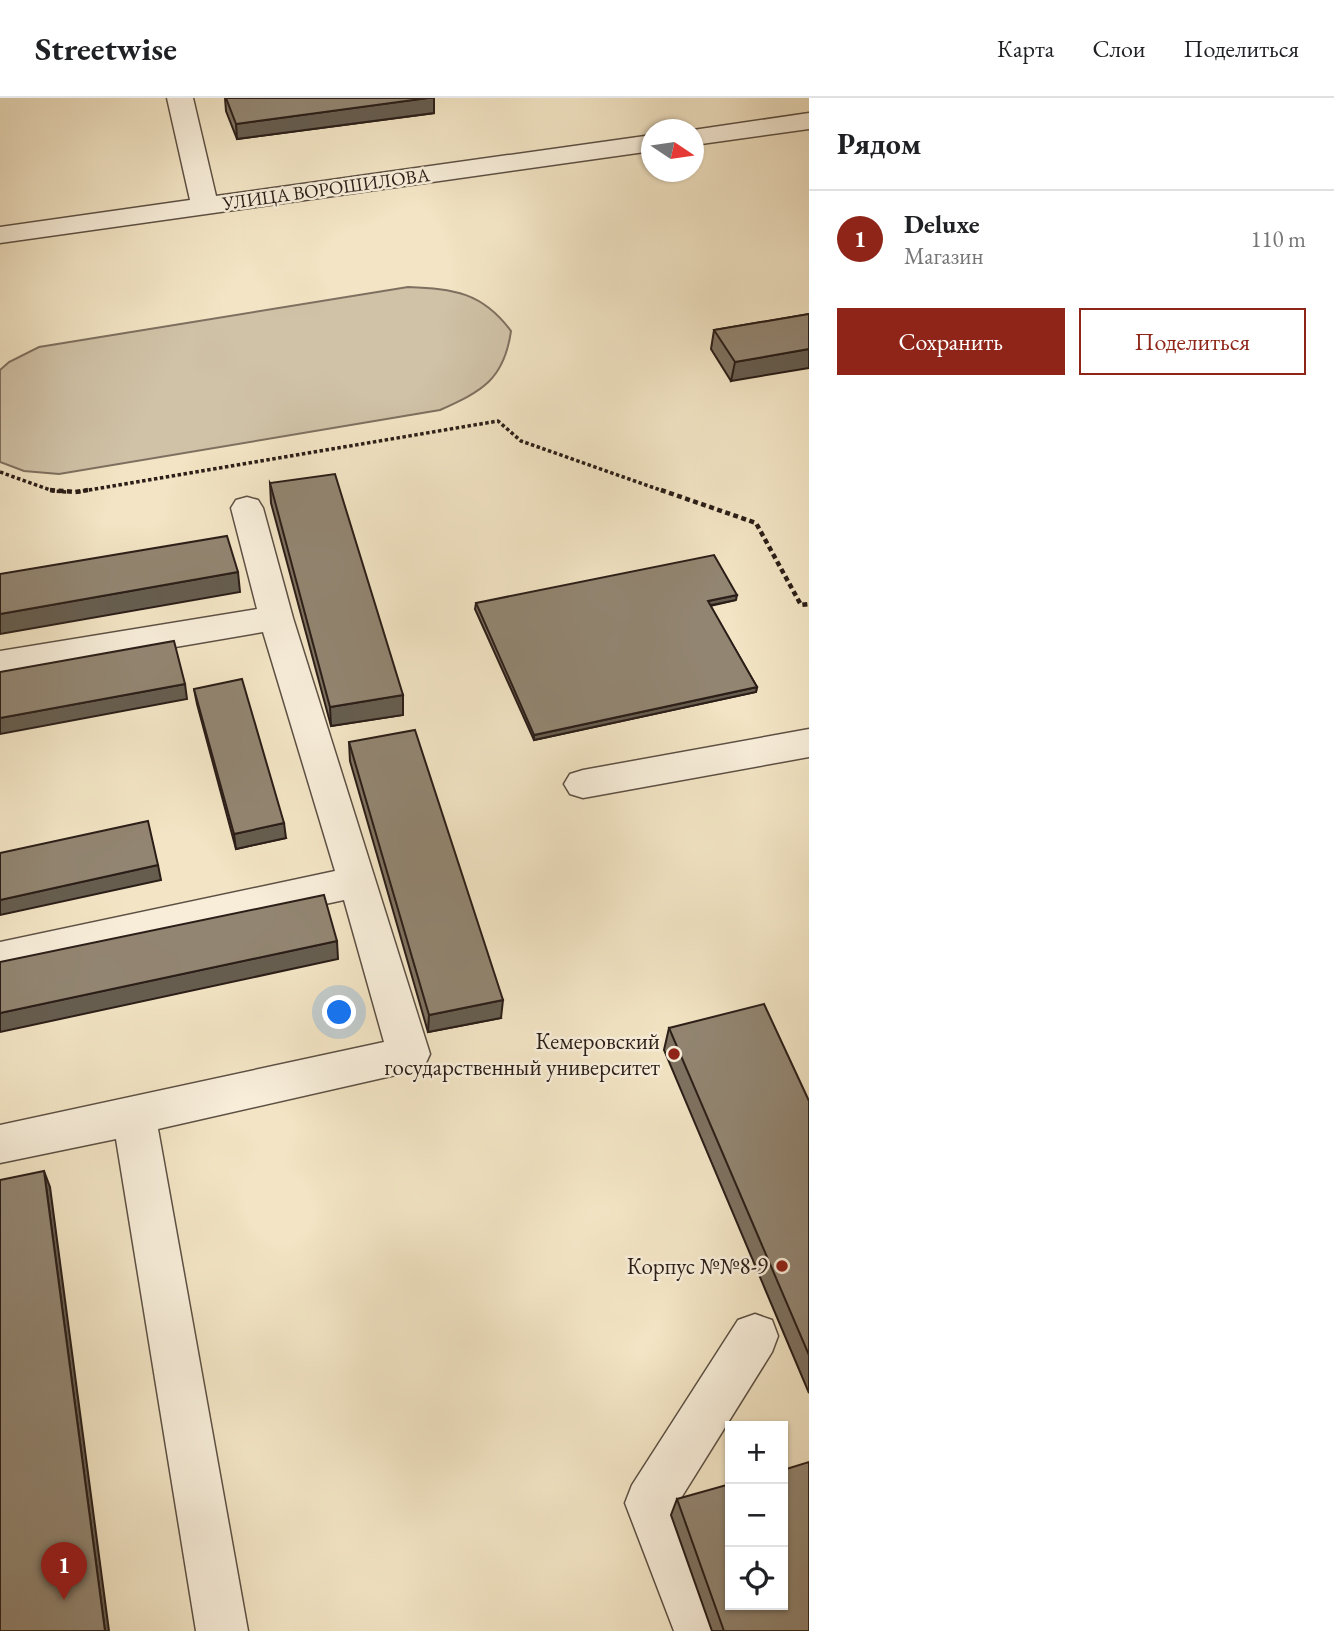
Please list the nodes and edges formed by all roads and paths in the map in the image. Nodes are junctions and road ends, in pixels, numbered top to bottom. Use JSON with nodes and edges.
{"nodes":[{"id":1,"x":180,"y":98,"type":"edge"},
{"id":2,"x":809,"y":121,"type":"edge"},
{"id":3,"x":704,"y":136,"type":"edge"},
{"id":4,"x":641,"y":145,"type":"edge"},
{"id":5,"x":205,"y":206,"type":"junction"},
{"id":6,"x":0,"y":235,"type":"edge"},
{"id":7,"x":0,"y":472,"type":"edge"},
{"id":8,"x":247,"y":508,"type":"dead end"},
{"id":9,"x":809,"y":604,"type":"edge"},
{"id":10,"x":276,"y":618,"type":"junction"},
{"id":11,"x":0,"y":664,"type":"edge"},
{"id":12,"x":809,"y":743,"type":"edge"},
{"id":13,"x":583,"y":784,"type":"dead end"},
{"id":14,"x":358,"y":882,"type":"junction"},
{"id":15,"x":0,"y":958,"type":"edge"},
{"id":16,"x":134,"y":1116,"type":"junction"},
{"id":17,"x":0,"y":1144,"type":"edge"},
{"id":18,"x":755,"y":1336,"type":"dead end"},
{"id":19,"x":222,"y":1631,"type":"edge"},
{"id":20,"x":700,"y":1631,"type":"edge"}],
"edges":[{"from":1,"to":5,"type":"street"},
{"from":2,"to":3,"type":"street"},
{"from":4,"to":5,"type":"street","name":"УЛИЦА ВОРОШИЛОВА"},
{"from":5,"to":6,"type":"street","name":"УЛИЦА ВОРОШИЛОВА"},
{"from":7,"to":9,"type":"path"},
{"from":8,"to":10,"type":"street"},
{"from":10,"to":11,"type":"street"},
{"from":10,"to":14,"type":"street"},
{"from":12,"to":13,"type":"street"},
{"from":14,"to":15,"type":"street"},
{"from":14,"to":16,"type":"street"},
{"from":16,"to":17,"type":"street"},
{"from":16,"to":19,"type":"street"},
{"from":18,"to":20,"type":"street"}]}
